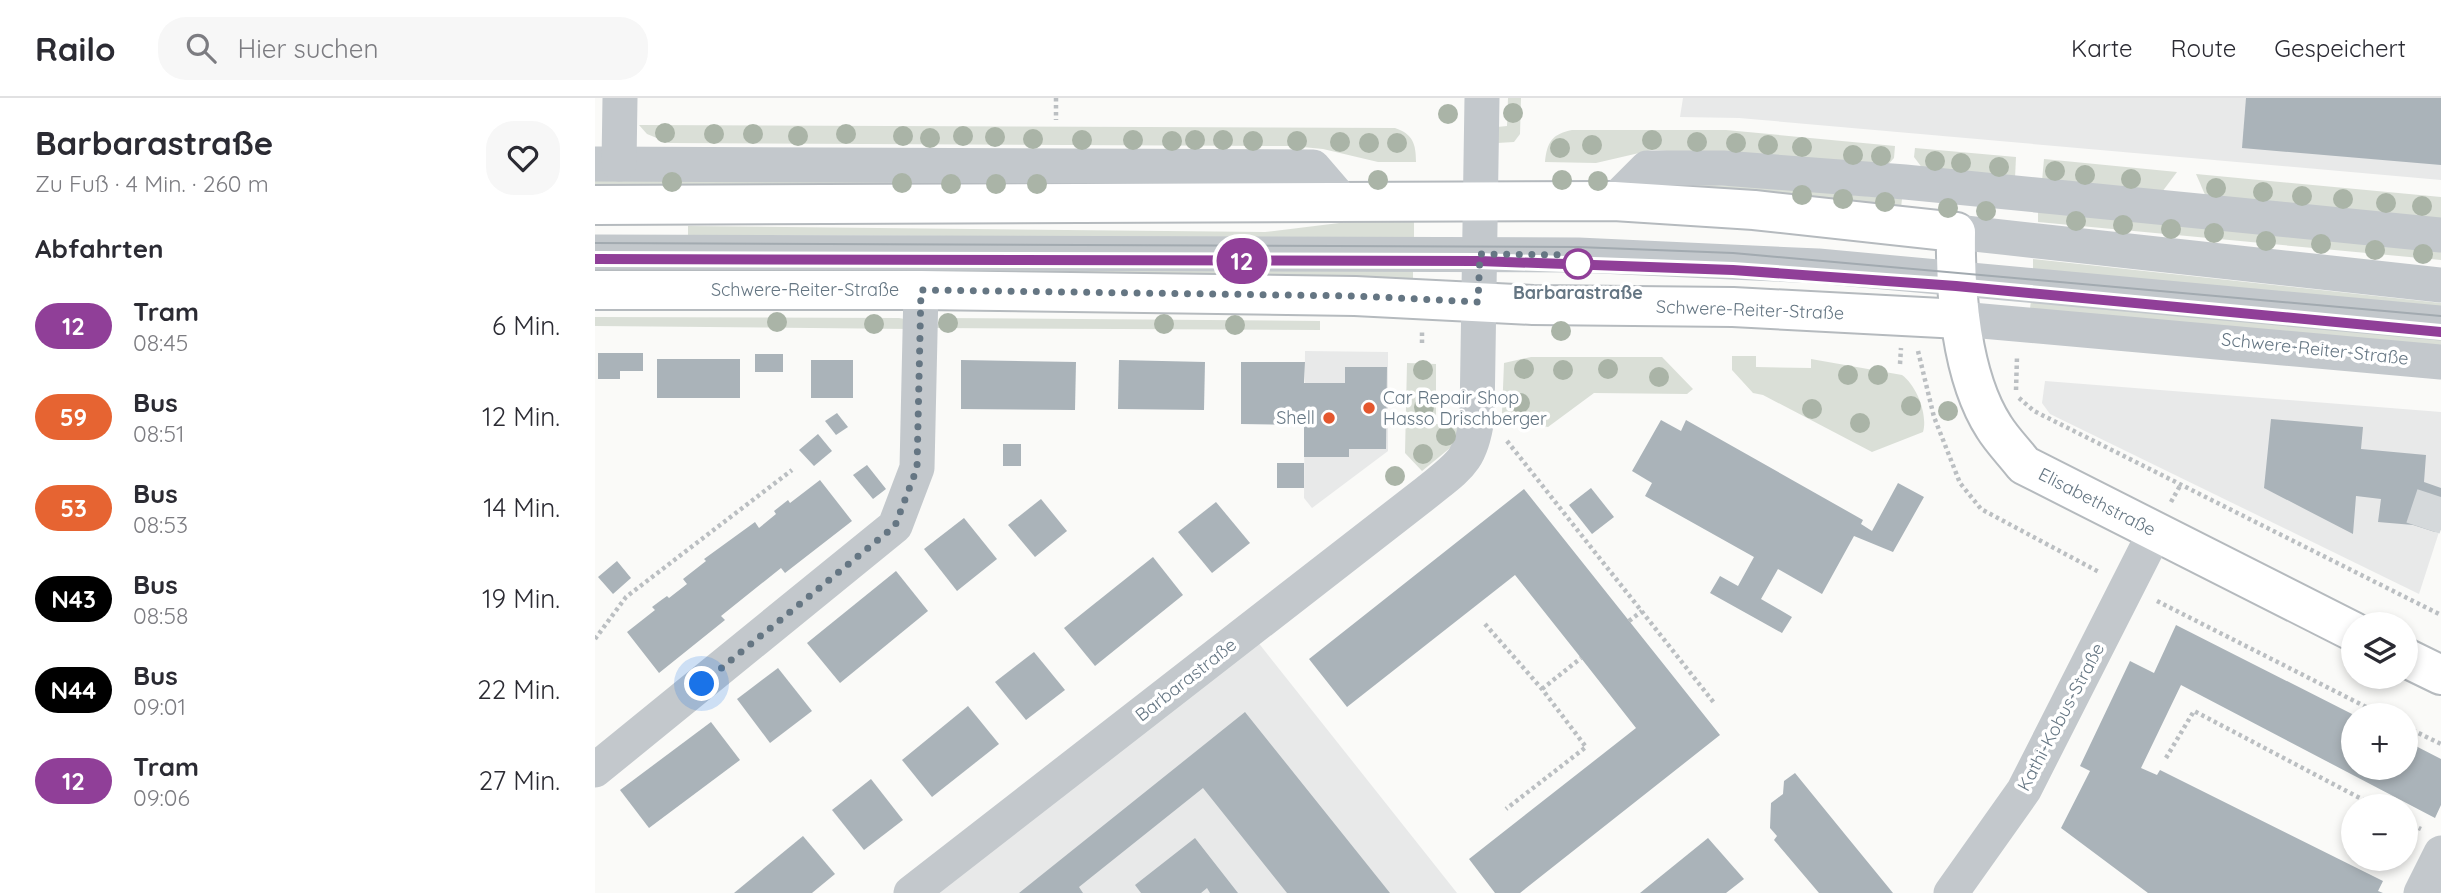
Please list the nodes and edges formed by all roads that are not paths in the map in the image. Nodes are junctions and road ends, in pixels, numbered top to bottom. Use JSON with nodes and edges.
{"nodes":[{"id":1,"x":620,"y":98,"type":"edge"},
{"id":2,"x":1482,"y":98,"type":"edge"},
{"id":3,"x":607,"y":164,"type":"edge"},
{"id":4,"x":1479,"y":201,"type":"junction"},
{"id":5,"x":1614,"y":201,"type":"junction"},
{"id":6,"x":1344,"y":203,"type":"junction"},
{"id":7,"x":595,"y":205,"type":"edge"},
{"id":8,"x":1956,"y":232,"type":"junction"},
{"id":9,"x":2441,"y":234,"type":"edge"},
{"id":10,"x":595,"y":252,"type":"edge"},
{"id":11,"x":1480,"y":254,"type":"junction"},
{"id":12,"x":1955,"y":278,"type":"junction"},
{"id":13,"x":2441,"y":285,"type":"edge"},
{"id":14,"x":595,"y":290,"type":"edge"},
{"id":15,"x":921,"y":290,"type":"junction"},
{"id":16,"x":1478,"y":302,"type":"junction"},
{"id":17,"x":1960,"y":319,"type":"junction"},
{"id":18,"x":2441,"y":323,"type":"edge"},
{"id":19,"x":2441,"y":362,"type":"edge"},
{"id":20,"x":2155,"y":532,"type":"junction"},
{"id":21,"x":2341,"y":625,"type":"edge"},
{"id":22,"x":2418,"y":664,"type":"edge"},
{"id":23,"x":2441,"y":676,"type":"edge"},
{"id":24,"x":595,"y":770,"type":"edge"},
{"id":25,"x":2441,"y":853,"type":"edge"},
{"id":26,"x":911,"y":893,"type":"edge"},
{"id":27,"x":1951,"y":893,"type":"edge"},
{"id":28,"x":2421,"y":893,"type":"edge"}],
"edges":[{"from":1,"to":3,"type":"street"},
{"from":2,"to":4,"type":"street","name":"Barbarastraße"},
{"from":3,"to":6,"type":"street"},
{"from":4,"to":5,"type":"main road"},
{"from":4,"to":6,"type":"main road"},
{"from":4,"to":11,"type":"street","name":"Barbarastraße"},
{"from":5,"to":8,"type":"main road"},
{"from":5,"to":9,"type":"street"},
{"from":6,"to":7,"type":"main road"},
{"from":8,"to":12,"type":"main road","name":"Elisabethstraße"},
{"from":8,"to":13,"type":"street"},
{"from":10,"to":11,"type":"street"},
{"from":11,"to":12,"type":"street"},
{"from":11,"to":16,"type":"street","name":"Barbarastraße"},
{"from":12,"to":17,"type":"main road","name":"Elisabethstraße"},
{"from":12,"to":18,"type":"street"},
{"from":14,"to":15,"type":"main road","name":"Schwere-Reiter-Straße"},
{"from":15,"to":16,"type":"main road","name":"Schwere-Reiter-Straße"},
{"from":15,"to":24,"type":"street"},
{"from":16,"to":17,"type":"main road","name":"Schwere-Reiter-Straße"},
{"from":16,"to":26,"type":"street","name":"Barbarastraße"},
{"from":17,"to":19,"type":"street","name":"Schwere-Reiter-Straße"},
{"from":17,"to":20,"type":"main road","name":"Elisabethstraße"},
{"from":20,"to":21,"type":"main road","name":"Elisabethstraße"},
{"from":20,"to":27,"type":"street","name":"Kathi-Kobus-Straße"},
{"from":22,"to":23,"type":"main road"},
{"from":25,"to":28,"type":"street"}]}
